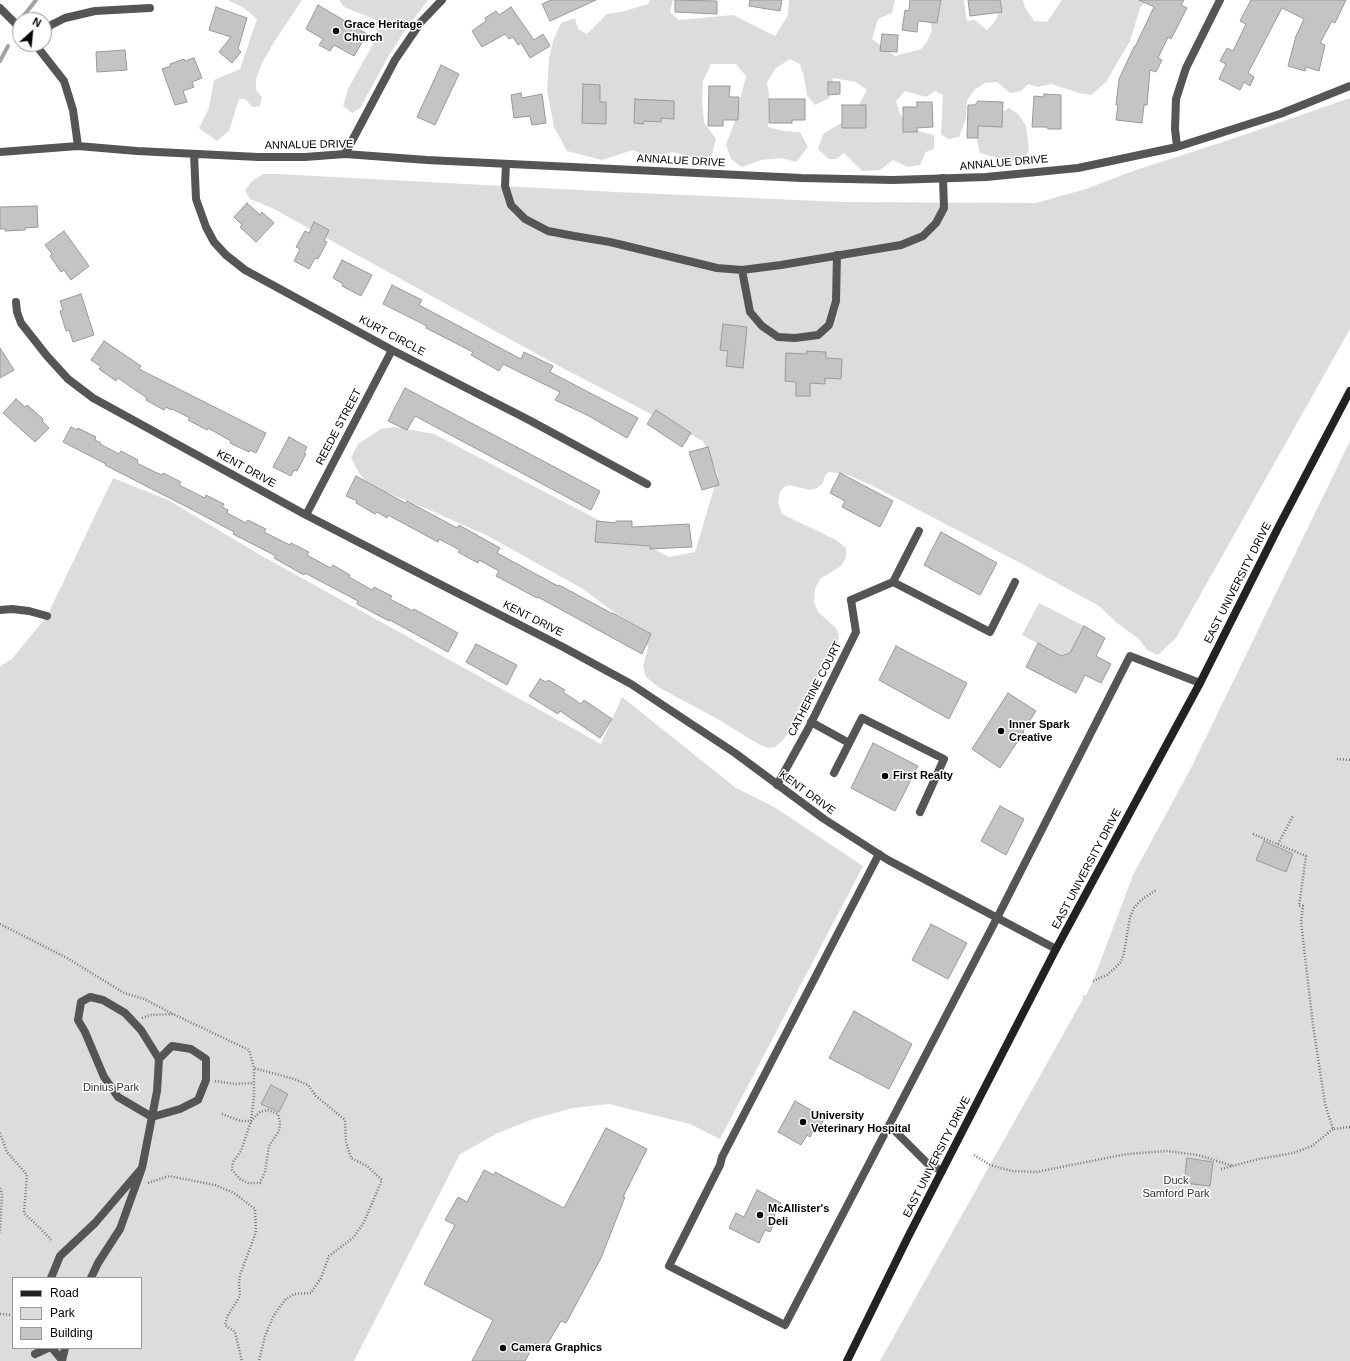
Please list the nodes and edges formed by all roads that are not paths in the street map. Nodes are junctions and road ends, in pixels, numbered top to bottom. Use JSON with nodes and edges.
{"nodes":[{"id":1,"x":442,"y":0,"type":"edge"},
{"id":2,"x":1220,"y":0,"type":"edge"},
{"id":3,"x":0,"y":8,"type":"edge"},
{"id":4,"x":150,"y":8,"type":"dead end"},
{"id":5,"x":12,"y":20,"type":"edge"},
{"id":6,"x":52,"y":26,"type":"edge"},
{"id":7,"x":41,"y":52,"type":"edge"},
{"id":8,"x":1350,"y":86,"type":"edge"},
{"id":9,"x":78,"y":146,"type":"junction"},
{"id":10,"x":1177,"y":147,"type":"junction"},
{"id":11,"x":0,"y":152,"type":"edge"},
{"id":12,"x":194,"y":154,"type":"junction"},
{"id":13,"x":345,"y":154,"type":"junction"},
{"id":14,"x":506,"y":164,"type":"junction"},
{"id":15,"x":943,"y":178,"type":"junction"},
{"id":16,"x":837,"y":255,"type":"junction"},
{"id":17,"x":742,"y":270,"type":"junction"},
{"id":18,"x":16,"y":302,"type":"dead end"},
{"id":19,"x":392,"y":350,"type":"junction"},
{"id":20,"x":1350,"y":391,"type":"edge"},
{"id":21,"x":647,"y":484,"type":"dead end"},
{"id":22,"x":306,"y":515,"type":"junction"},
{"id":23,"x":919,"y":531,"type":"dead end"},
{"id":24,"x":893,"y":582,"type":"junction"},
{"id":25,"x":1015,"y":582,"type":"dead end"},
{"id":26,"x":0,"y":610,"type":"edge"},
{"id":27,"x":47,"y":616,"type":"dead end"},
{"id":28,"x":1200,"y":683,"type":"junction"},
{"id":29,"x":811,"y":722,"type":"junction"},
{"id":30,"x":849,"y":743,"type":"junction"},
{"id":31,"x":834,"y":773,"type":"dead end"},
{"id":32,"x":777,"y":785,"type":"junction"},
{"id":33,"x":920,"y":812,"type":"dead end"},
{"id":34,"x":879,"y":854,"type":"junction"},
{"id":35,"x":998,"y":918,"type":"junction"},
{"id":36,"x":1056,"y":949,"type":"junction"},
{"id":37,"x":159,"y":1059,"type":"junction"},
{"id":38,"x":152,"y":1117,"type":"junction"},
{"id":39,"x":889,"y":1125,"type":"junction"},
{"id":40,"x":142,"y":1168,"type":"junction"},
{"id":41,"x":942,"y":1171,"type":"junction"},
{"id":42,"x":50,"y":1277,"type":"edge"},
{"id":43,"x":91,"y":1277,"type":"edge"},
{"id":44,"x":46,"y":1349,"type":"edge"},
{"id":45,"x":53,"y":1349,"type":"edge"},
{"id":46,"x":66,"y":1349,"type":"edge"},
{"id":47,"x":35,"y":1354,"type":"edge"},
{"id":48,"x":62,"y":1361,"type":"edge"},
{"id":49,"x":847,"y":1361,"type":"edge"}],
"edges":[{"from":1,"to":13,"type":"street"},
{"from":2,"to":10,"type":"street"},
{"from":3,"to":5,"type":"street"},
{"from":4,"to":6,"type":"street"},
{"from":7,"to":9,"type":"street"},
{"from":8,"to":10,"type":"street","name":"ANNALUE DRIVE"},
{"from":9,"to":11,"type":"street","name":"ANNALUE DRIVE"},
{"from":9,"to":12,"type":"street","name":"ANNALUE DRIVE"},
{"from":10,"to":15,"type":"street","name":"ANNALUE DRIVE"},
{"from":12,"to":13,"type":"street","name":"ANNALUE DRIVE"},
{"from":12,"to":19,"type":"street","name":"KURT CIRCLE"},
{"from":13,"to":14,"type":"street","name":"ANNALUE DRIVE"},
{"from":14,"to":15,"type":"street","name":"ANNALUE DRIVE"},
{"from":14,"to":17,"type":"street"},
{"from":15,"to":16,"type":"street"},
{"from":16,"to":17,"type":"street"},
{"from":16,"to":17,"type":"street"},
{"from":18,"to":22,"type":"street","name":"KENT DRIVE"},
{"from":19,"to":21,"type":"street","name":"KURT CIRCLE"},
{"from":19,"to":22,"type":"street","name":"REEDE STREET"},
{"from":20,"to":28,"type":"main road","name":"EAST UNIVERSITY DRIVE"},
{"from":22,"to":32,"type":"street","name":"KENT DRIVE"},
{"from":23,"to":24,"type":"street"},
{"from":24,"to":25,"type":"street"},
{"from":24,"to":29,"type":"street","name":"CATHERINE COURT"},
{"from":26,"to":27,"type":"street"},
{"from":28,"to":35,"type":"street"},
{"from":28,"to":36,"type":"main road","name":"EAST UNIVERSITY DRIVE"},
{"from":29,"to":30,"type":"street"},
{"from":29,"to":32,"type":"street","name":"CATHERINE COURT"},
{"from":30,"to":31,"type":"street"},
{"from":30,"to":33,"type":"street"},
{"from":32,"to":34,"type":"street","name":"KENT DRIVE"},
{"from":34,"to":35,"type":"street","name":"KENT DRIVE"},
{"from":34,"to":39,"type":"street"},
{"from":35,"to":36,"type":"street","name":"KENT DRIVE"},
{"from":35,"to":39,"type":"street"},
{"from":36,"to":41,"type":"main road","name":"EAST UNIVERSITY DRIVE"},
{"from":37,"to":38,"type":"street"},
{"from":37,"to":38,"type":"street"},
{"from":37,"to":38,"type":"street"},
{"from":38,"to":40,"type":"street"},
{"from":39,"to":41,"type":"street"},
{"from":40,"to":42,"type":"street"},
{"from":40,"to":43,"type":"street"},
{"from":41,"to":49,"type":"main road","name":"EAST UNIVERSITY DRIVE"},
{"from":44,"to":47,"type":"street"},
{"from":45,"to":48,"type":"street"},
{"from":46,"to":48,"type":"street"}]}
